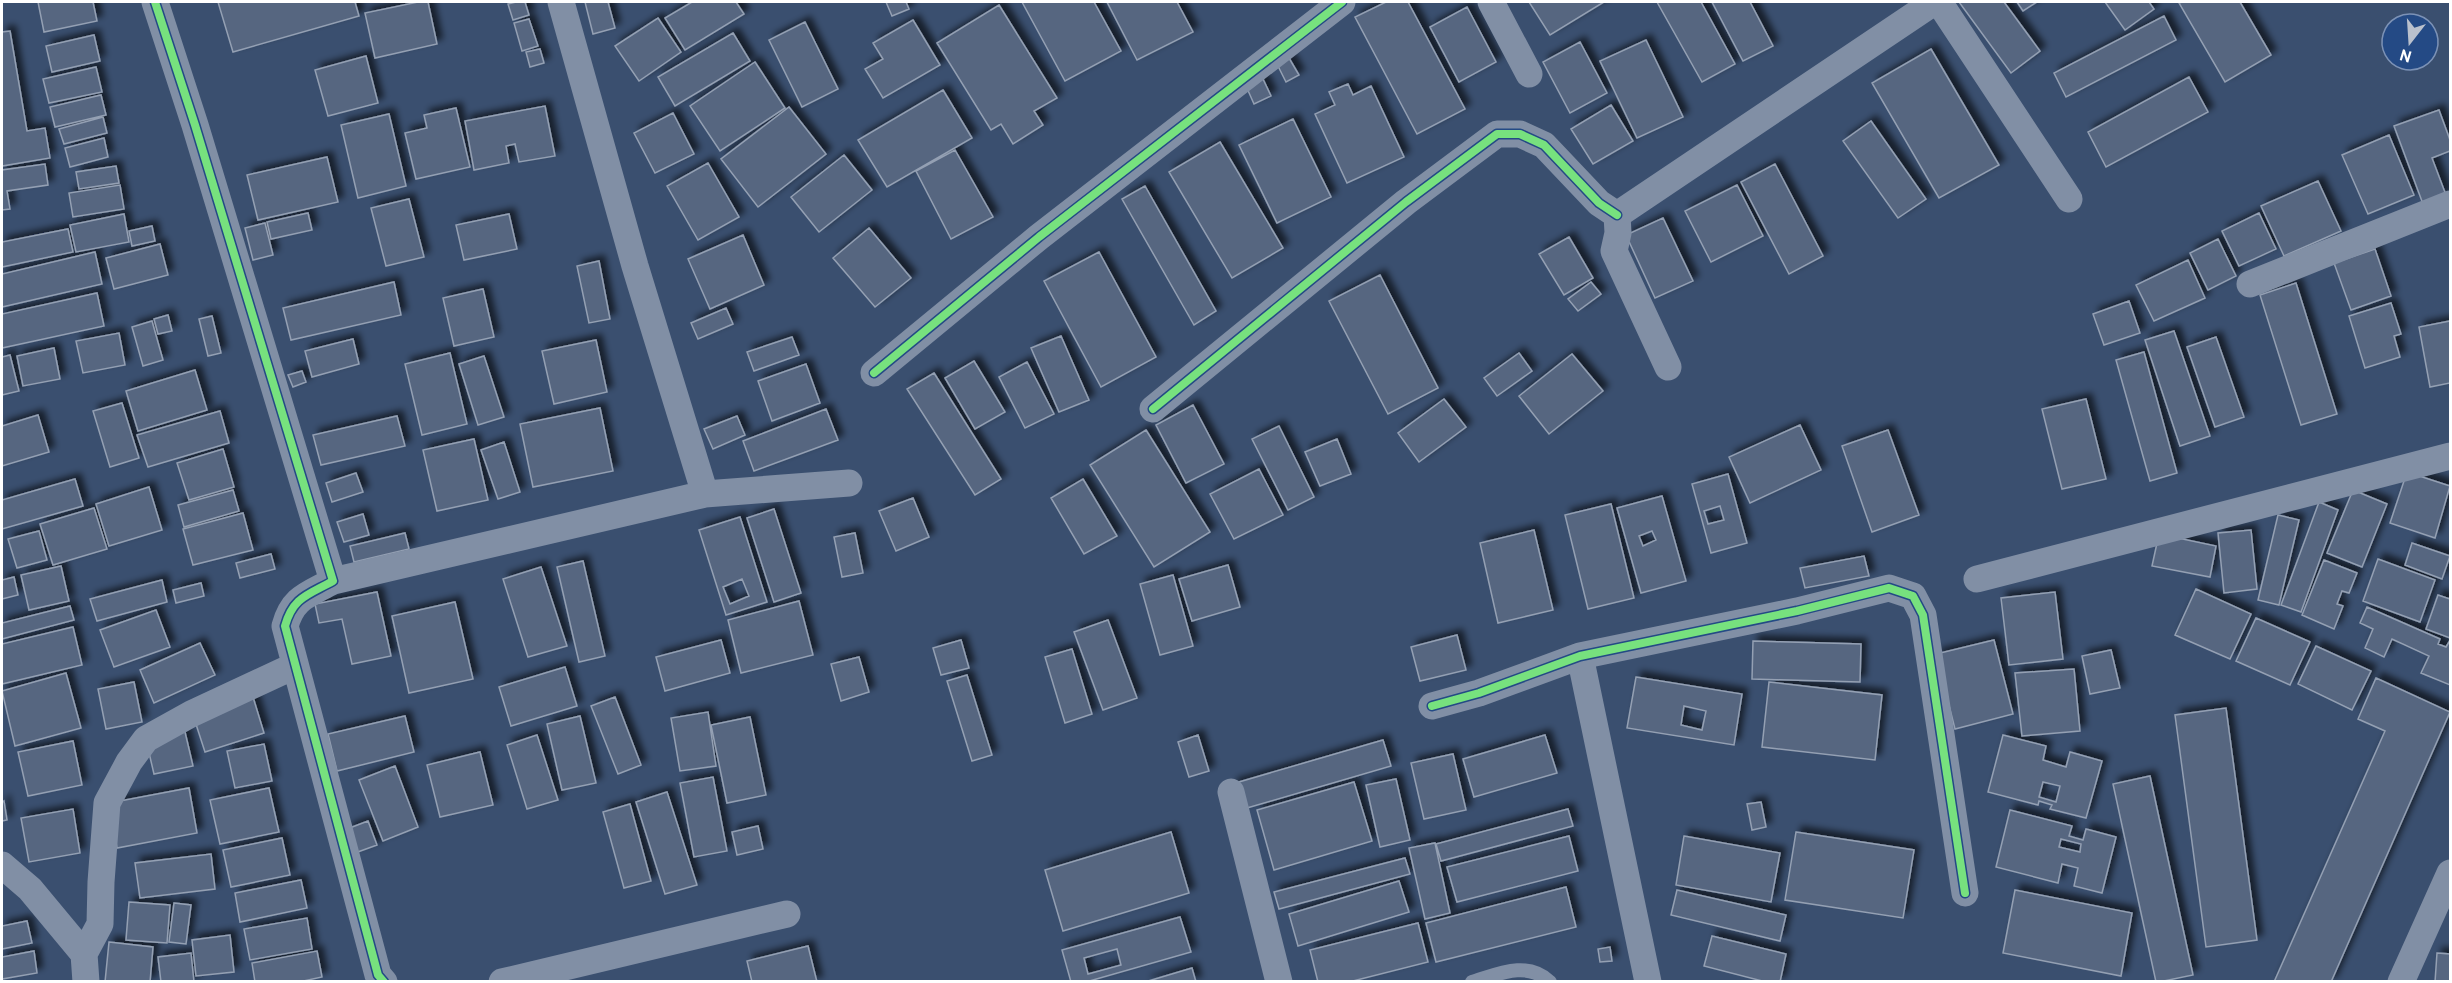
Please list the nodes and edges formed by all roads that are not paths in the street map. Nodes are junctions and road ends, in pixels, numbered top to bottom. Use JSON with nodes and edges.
{"nodes":[{"id":1,"x":155,"y":2,"type":"edge"},
{"id":2,"x":561,"y":2,"type":"edge"},
{"id":3,"x":1342,"y":2,"type":"edge"},
{"id":4,"x":1491,"y":2,"type":"edge"},
{"id":5,"x":1934,"y":2,"type":"edge"},
{"id":6,"x":1939,"y":2,"type":"edge"},
{"id":7,"x":1529,"y":74,"type":"dead end"},
{"id":8,"x":2069,"y":199,"type":"dead end"},
{"id":9,"x":2451,"y":204,"type":"edge"},
{"id":10,"x":1617,"y":215,"type":"junction"},
{"id":11,"x":2250,"y":284,"type":"dead end"},
{"id":12,"x":1668,"y":367,"type":"dead end"},
{"id":13,"x":874,"y":373,"type":"dead end"},
{"id":14,"x":1153,"y":409,"type":"dead end"},
{"id":15,"x":2451,"y":456,"type":"edge"},
{"id":16,"x":849,"y":483,"type":"dead end"},
{"id":17,"x":705,"y":494,"type":"junction"},
{"id":18,"x":1977,"y":579,"type":"dead end"},
{"id":19,"x":333,"y":581,"type":"junction"},
{"id":20,"x":1580,"y":656,"type":"junction"},
{"id":21,"x":294,"y":666,"type":"junction"},
{"id":22,"x":1432,"y":706,"type":"dead end"},
{"id":23,"x":1231,"y":792,"type":"dead end"},
{"id":24,"x":2,"y":865,"type":"edge"},
{"id":25,"x":2451,"y":873,"type":"edge"},
{"id":26,"x":1965,"y":893,"type":"dead end"},
{"id":27,"x":787,"y":914,"type":"dead end"},
{"id":28,"x":84,"y":954,"type":"junction"},
{"id":29,"x":86,"y":981,"type":"edge"},
{"id":30,"x":384,"y":981,"type":"edge"},
{"id":31,"x":502,"y":981,"type":"edge"},
{"id":32,"x":1278,"y":981,"type":"edge"},
{"id":33,"x":1472,"y":981,"type":"edge"},
{"id":34,"x":1550,"y":981,"type":"edge"},
{"id":35,"x":1648,"y":981,"type":"edge"},
{"id":36,"x":2401,"y":981,"type":"edge"}],
"edges":[{"from":1,"to":19,"type":"street"},
{"from":2,"to":17,"type":"street"},
{"from":3,"to":13,"type":"street"},
{"from":4,"to":7,"type":"street"},
{"from":5,"to":10,"type":"street"},
{"from":6,"to":8,"type":"street"},
{"from":9,"to":11,"type":"street"},
{"from":10,"to":12,"type":"street"},
{"from":10,"to":14,"type":"street"},
{"from":15,"to":18,"type":"street"},
{"from":16,"to":17,"type":"street"},
{"from":17,"to":19,"type":"street"},
{"from":19,"to":21,"type":"street"},
{"from":20,"to":22,"type":"street"},
{"from":20,"to":26,"type":"street"},
{"from":20,"to":35,"type":"street"},
{"from":21,"to":28,"type":"street"},
{"from":21,"to":30,"type":"street"},
{"from":23,"to":32,"type":"street"},
{"from":24,"to":28,"type":"street"},
{"from":25,"to":36,"type":"street"},
{"from":27,"to":31,"type":"street"},
{"from":28,"to":29,"type":"street"},
{"from":33,"to":34,"type":"lane"}]}
